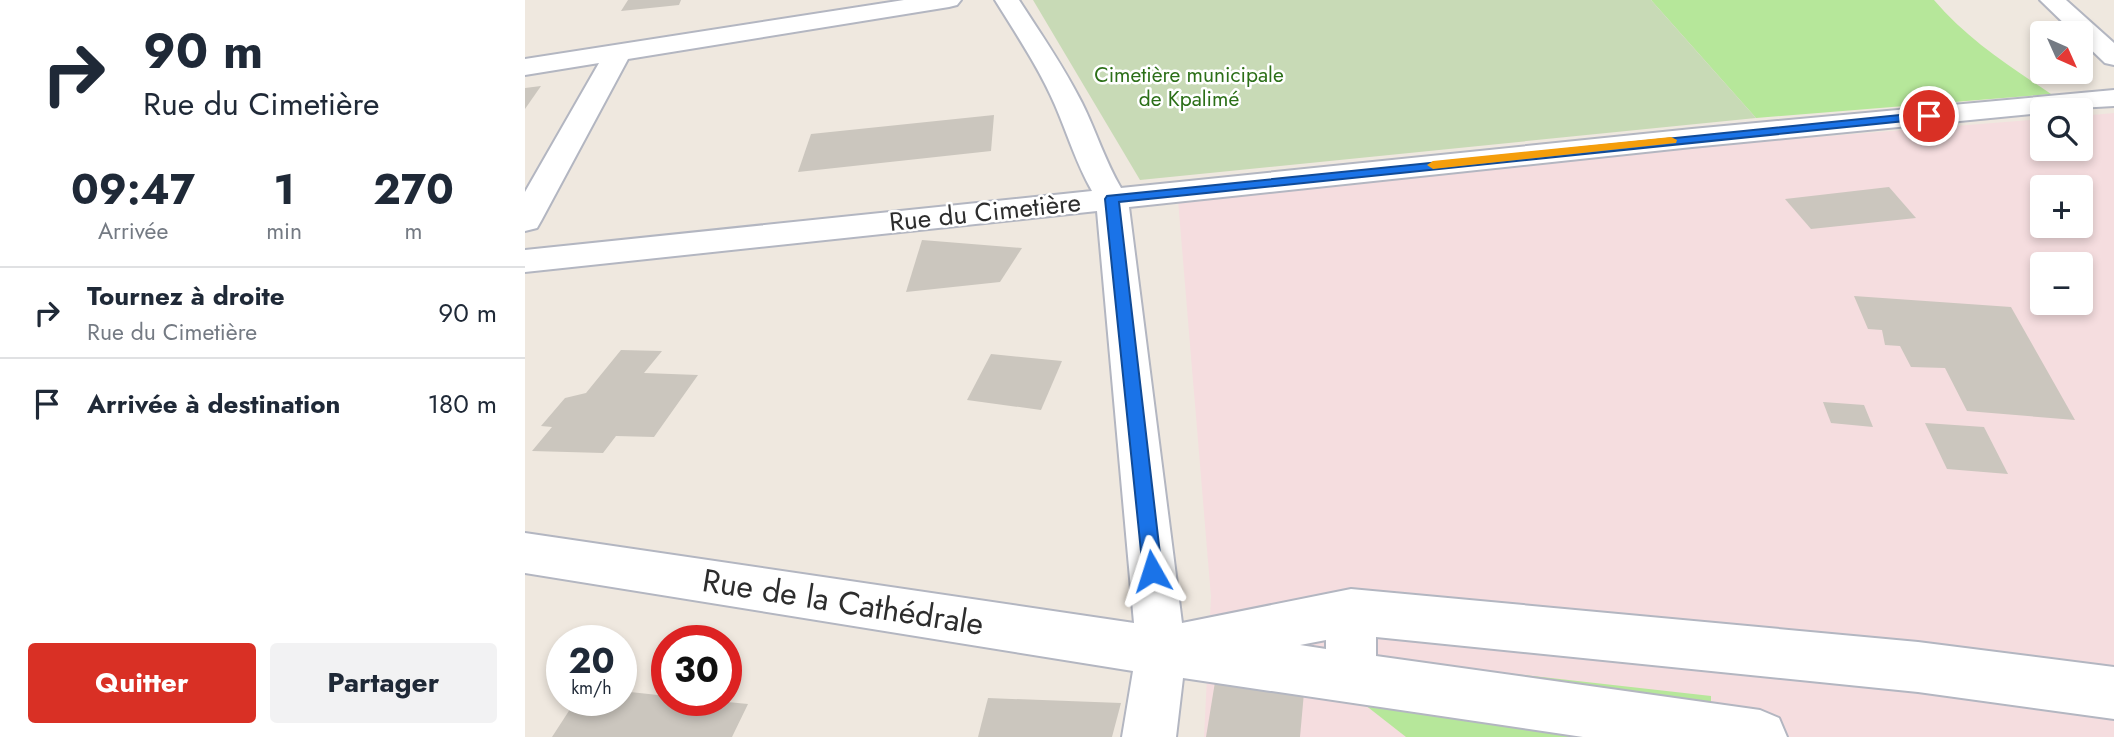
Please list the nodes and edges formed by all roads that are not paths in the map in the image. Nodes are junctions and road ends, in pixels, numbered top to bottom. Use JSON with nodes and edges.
{"nodes":[{"id":1,"x":949,"y":0,"type":"edge"},
{"id":2,"x":1007,"y":0,"type":"edge"},
{"id":3,"x":2052,"y":0,"type":"edge"},
{"id":4,"x":617,"y":54,"type":"junction"},
{"id":5,"x":2114,"y":57,"type":"edge"},
{"id":6,"x":525,"y":67,"type":"edge"},
{"id":7,"x":2114,"y":98,"type":"edge"},
{"id":8,"x":1112,"y":199,"type":"junction"},
{"id":9,"x":525,"y":221,"type":"edge"},
{"id":10,"x":525,"y":261,"type":"edge"},
{"id":11,"x":525,"y":553,"type":"edge"},
{"id":12,"x":1350,"y":612,"type":"junction"},
{"id":13,"x":1161,"y":651,"type":"junction"},
{"id":14,"x":1351,"y":677,"type":"junction"},
{"id":15,"x":2114,"y":693,"type":"edge"},
{"id":16,"x":1149,"y":737,"type":"edge"},
{"id":17,"x":1760,"y":737,"type":"edge"}],
"edges":[{"from":1,"to":4,"type":"street"},
{"from":2,"to":8,"type":"street"},
{"from":3,"to":5,"type":"street"},
{"from":4,"to":6,"type":"street"},
{"from":4,"to":9,"type":"street"},
{"from":7,"to":8,"type":"street","name":"Rue du Cimetière"},
{"from":8,"to":10,"type":"street","name":"Rue du Cimetière"},
{"from":8,"to":13,"type":"street"},
{"from":11,"to":13,"type":"street","name":"Rue de la Cathédrale"},
{"from":12,"to":13,"type":"street"},
{"from":12,"to":14,"type":"street"},
{"from":12,"to":15,"type":"street"},
{"from":13,"to":14,"type":"street","name":"Rue de la Cathédrale"},
{"from":13,"to":16,"type":"street"},
{"from":14,"to":17,"type":"street","name":"Rue de la Cathédrale"}]}
